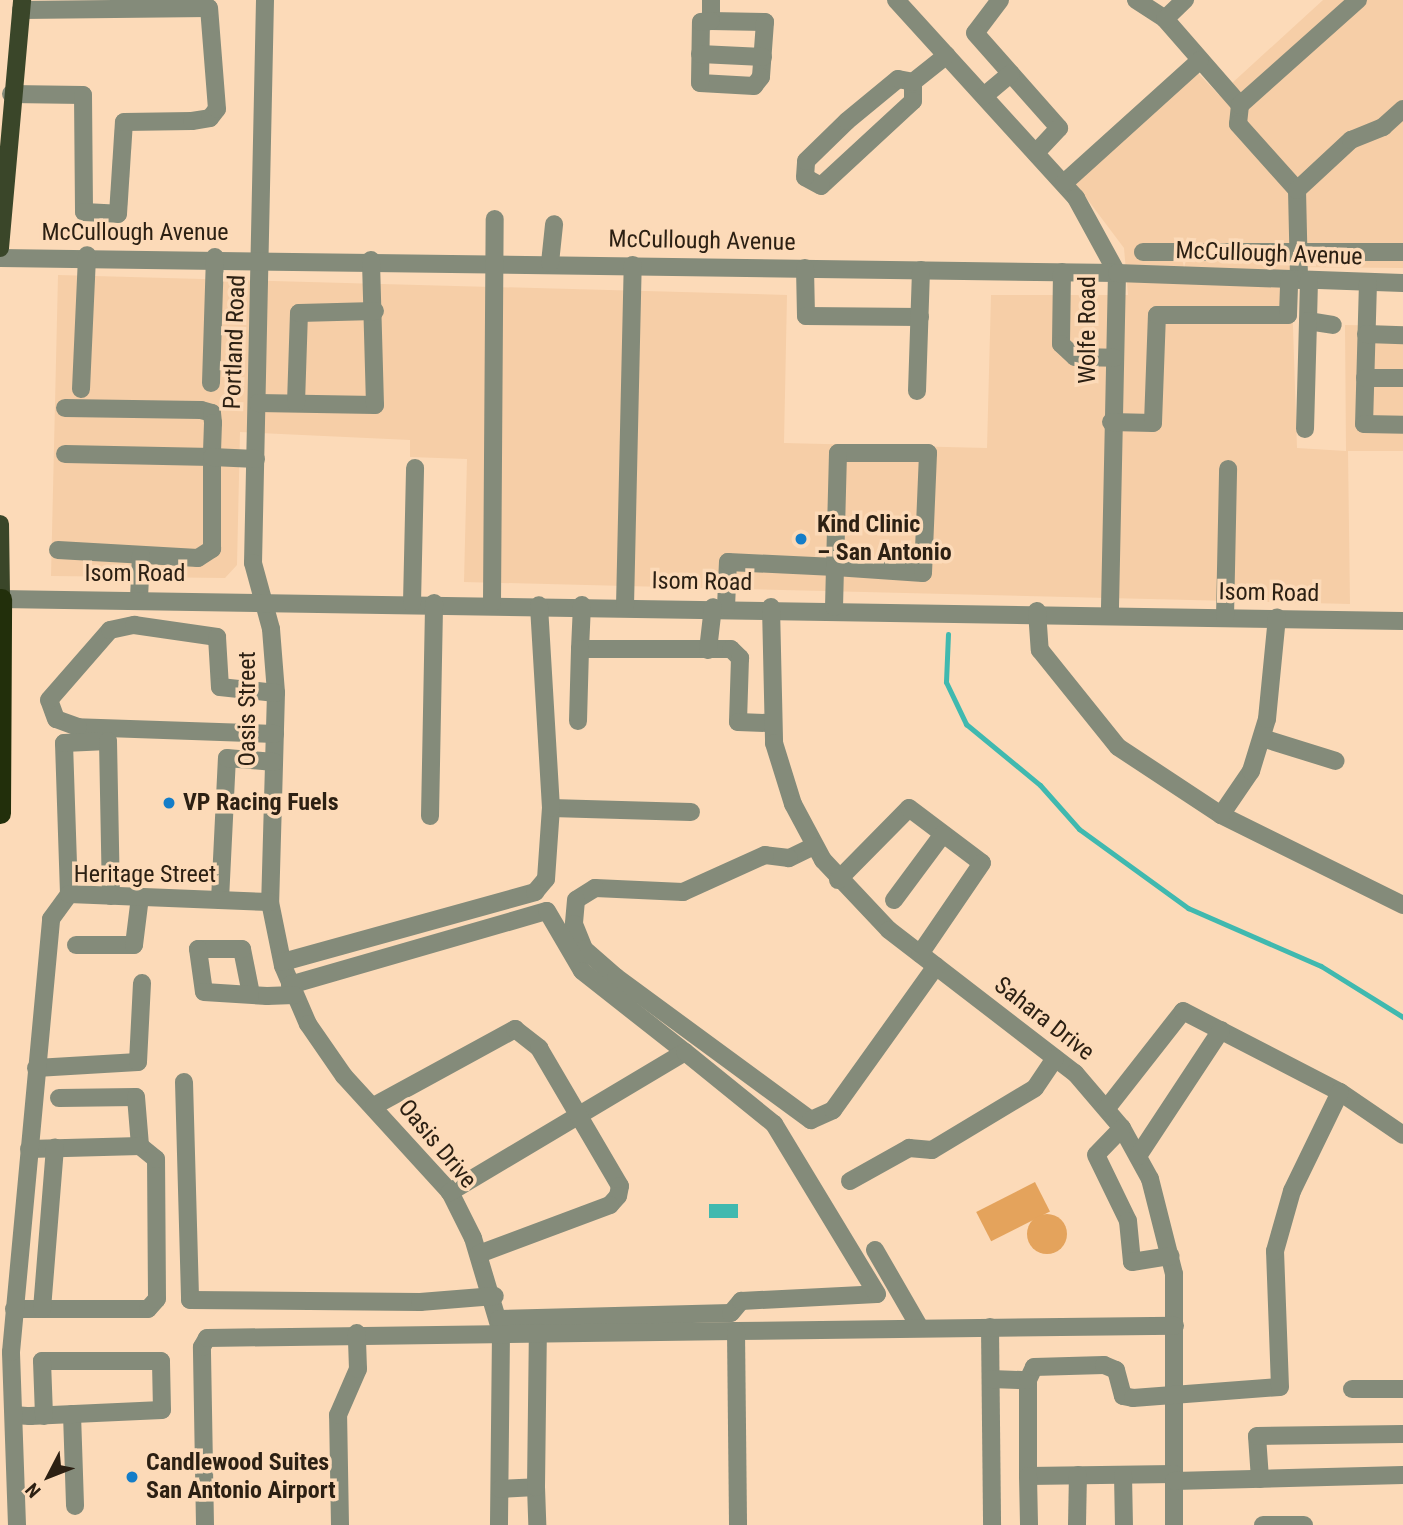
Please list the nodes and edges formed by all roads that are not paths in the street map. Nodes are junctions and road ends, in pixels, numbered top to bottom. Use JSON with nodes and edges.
{"nodes":[{"id":1,"x":265,"y":0,"type":"edge"},
{"id":2,"x":711,"y":0,"type":"edge"},
{"id":3,"x":896,"y":0,"type":"edge"},
{"id":4,"x":1000,"y":0,"type":"edge"},
{"id":5,"x":1136,"y":0,"type":"edge"},
{"id":6,"x":1185,"y":0,"type":"edge"},
{"id":7,"x":1358,"y":0,"type":"edge"},
{"id":8,"x":21,"y":5,"type":"edge"},
{"id":9,"x":1165,"y":19,"type":"junction"},
{"id":10,"x":711,"y":20,"type":"junction"},
{"id":11,"x":700,"y":54,"type":"junction"},
{"id":12,"x":947,"y":55,"type":"junction"},
{"id":13,"x":762,"y":57,"type":"junction"},
{"id":14,"x":1200,"y":60,"type":"junction"},
{"id":15,"x":1011,"y":73,"type":"junction"},
{"id":16,"x":914,"y":82,"type":"junction"},
{"id":17,"x":10,"y":94,"type":"junction"},
{"id":18,"x":984,"y":96,"type":"junction"},
{"id":19,"x":1240,"y":105,"type":"junction"},
{"id":20,"x":1403,"y":109,"type":"edge"},
{"id":21,"x":1383,"y":127,"type":"junction"},
{"id":22,"x":1403,"y":127,"type":"edge"},
{"id":23,"x":1036,"y":153,"type":"junction"},
{"id":24,"x":1063,"y":183,"type":"junction"},
{"id":25,"x":1297,"y":190,"type":"junction"},
{"id":26,"x":495,"y":219,"type":"dead end"},
{"id":27,"x":554,"y":224,"type":"dead end"},
{"id":28,"x":0,"y":248,"type":"edge"},
{"id":29,"x":1143,"y":251,"type":"dead end"},
{"id":30,"x":1299,"y":251,"type":"junction"},
{"id":31,"x":1403,"y":252,"type":"edge"},
{"id":32,"x":87,"y":255,"type":"junction"},
{"id":33,"x":215,"y":257,"type":"junction"},
{"id":34,"x":0,"y":258,"type":"edge"},
{"id":35,"x":262,"y":258,"type":"junction"},
{"id":36,"x":371,"y":260,"type":"junction"},
{"id":37,"x":495,"y":262,"type":"junction"},
{"id":38,"x":550,"y":263,"type":"junction"},
{"id":39,"x":633,"y":265,"type":"junction"},
{"id":40,"x":805,"y":268,"type":"junction"},
{"id":41,"x":921,"y":270,"type":"junction"},
{"id":42,"x":1062,"y":272,"type":"junction"},
{"id":43,"x":1117,"y":273,"type":"junction"},
{"id":44,"x":1299,"y":280,"type":"junction"},
{"id":45,"x":1368,"y":282,"type":"junction"},
{"id":46,"x":1403,"y":283,"type":"edge"},
{"id":47,"x":375,"y":310,"type":"junction"},
{"id":48,"x":920,"y":317,"type":"junction"},
{"id":49,"x":1308,"y":321,"type":"junction"},
{"id":50,"x":1333,"y":325,"type":"dead end"},
{"id":51,"x":1366,"y":334,"type":"junction"},
{"id":52,"x":1403,"y":335,"type":"edge"},
{"id":53,"x":1114,"y":358,"type":"junction"},
{"id":54,"x":1365,"y":378,"type":"junction"},
{"id":55,"x":1403,"y":378,"type":"edge"},
{"id":56,"x":211,"y":383,"type":"dead end"},
{"id":57,"x":81,"y":389,"type":"dead end"},
{"id":58,"x":917,"y":391,"type":"dead end"},
{"id":59,"x":258,"y":403,"type":"junction"},
{"id":60,"x":296,"y":403,"type":"junction"},
{"id":61,"x":65,"y":408,"type":"dead end"},
{"id":62,"x":1111,"y":422,"type":"junction"},
{"id":63,"x":1403,"y":425,"type":"edge"},
{"id":64,"x":1305,"y":429,"type":"dead end"},
{"id":65,"x":65,"y":454,"type":"dead end"},
{"id":66,"x":212,"y":457,"type":"junction"},
{"id":67,"x":256,"y":459,"type":"junction"},
{"id":68,"x":415,"y":468,"type":"dead end"},
{"id":69,"x":1227,"y":469,"type":"dead end"},
{"id":70,"x":0,"y":524,"type":"edge"},
{"id":71,"x":58,"y":550,"type":"dead end"},
{"id":72,"x":141,"y":555,"type":"junction"},
{"id":73,"x":835,"y":567,"type":"junction"},
{"id":74,"x":0,"y":598,"type":"edge"},
{"id":75,"x":139,"y":598,"type":"junction"},
{"id":76,"x":265,"y":600,"type":"junction"},
{"id":77,"x":412,"y":603,"type":"junction"},
{"id":78,"x":434,"y":603,"type":"junction"},
{"id":79,"x":492,"y":603,"type":"junction"},
{"id":80,"x":539,"y":605,"type":"junction"},
{"id":81,"x":582,"y":605,"type":"junction"},
{"id":82,"x":625,"y":606,"type":"junction"},
{"id":83,"x":719,"y":607,"type":"junction"},
{"id":84,"x":771,"y":607,"type":"junction"},
{"id":85,"x":834,"y":607,"type":"junction"},
{"id":86,"x":1037,"y":611,"type":"junction"},
{"id":87,"x":1110,"y":614,"type":"junction"},
{"id":88,"x":1225,"y":617,"type":"junction"},
{"id":89,"x":1277,"y":617,"type":"junction"},
{"id":90,"x":1403,"y":621,"type":"edge"},
{"id":91,"x":580,"y":649,"type":"junction"},
{"id":92,"x":708,"y":650,"type":"junction"},
{"id":93,"x":276,"y":693,"type":"junction"},
{"id":94,"x":578,"y":721,"type":"dead end"},
{"id":95,"x":772,"y":723,"type":"junction"},
{"id":96,"x":275,"y":734,"type":"junction"},
{"id":97,"x":1262,"y":738,"type":"junction"},
{"id":98,"x":1336,"y":761,"type":"dead end"},
{"id":99,"x":274,"y":762,"type":"junction"},
{"id":100,"x":551,"y":808,"type":"junction"},
{"id":101,"x":691,"y":812,"type":"dead end"},
{"id":102,"x":0,"y":813,"type":"edge"},
{"id":103,"x":1221,"y":815,"type":"junction"},
{"id":104,"x":430,"y":816,"type":"dead end"},
{"id":105,"x":943,"y":834,"type":"junction"},
{"id":106,"x":814,"y":846,"type":"junction"},
{"id":107,"x":838,"y":880,"type":"junction"},
{"id":108,"x":69,"y":894,"type":"junction"},
{"id":109,"x":111,"y":896,"type":"junction"},
{"id":110,"x":140,"y":897,"type":"junction"},
{"id":111,"x":220,"y":900,"type":"junction"},
{"id":112,"x":894,"y":900,"type":"dead end"},
{"id":113,"x":270,"y":902,"type":"junction"},
{"id":114,"x":1403,"y":905,"type":"edge"},
{"id":115,"x":76,"y":945,"type":"dead end"},
{"id":116,"x":920,"y":954,"type":"junction"},
{"id":117,"x":282,"y":962,"type":"junction"},
{"id":118,"x":936,"y":966,"type":"junction"},
{"id":119,"x":142,"y":984,"type":"dead end"},
{"id":120,"x":292,"y":990,"type":"junction"},
{"id":121,"x":251,"y":994,"type":"dead end"},
{"id":122,"x":1221,"y":1030,"type":"junction"},
{"id":123,"x":685,"y":1052,"type":"junction"},
{"id":124,"x":1055,"y":1058,"type":"junction"},
{"id":125,"x":36,"y":1068,"type":"junction"},
{"id":126,"x":184,"y":1082,"type":"dead end"},
{"id":127,"x":1340,"y":1091,"type":"junction"},
{"id":128,"x":59,"y":1098,"type":"dead end"},
{"id":129,"x":374,"y":1106,"type":"junction"},
{"id":130,"x":1107,"y":1108,"type":"junction"},
{"id":131,"x":578,"y":1113,"type":"junction"},
{"id":132,"x":1122,"y":1128,"type":"junction"},
{"id":133,"x":1403,"y":1135,"type":"edge"},
{"id":134,"x":140,"y":1146,"type":"junction"},
{"id":135,"x":55,"y":1148,"type":"junction"},
{"id":136,"x":29,"y":1149,"type":"junction"},
{"id":137,"x":1138,"y":1156,"type":"junction"},
{"id":138,"x":849,"y":1181,"type":"dead end"},
{"id":139,"x":450,"y":1192,"type":"junction"},
{"id":140,"x":875,"y":1250,"type":"dead end"},
{"id":141,"x":480,"y":1254,"type":"junction"},
{"id":142,"x":1171,"y":1256,"type":"junction"},
{"id":143,"x":495,"y":1296,"type":"junction"},
{"id":144,"x":14,"y":1309,"type":"junction"},
{"id":145,"x":42,"y":1309,"type":"junction"},
{"id":146,"x":500,"y":1326,"type":"junction"},
{"id":147,"x":1175,"y":1326,"type":"junction"},
{"id":148,"x":990,"y":1327,"type":"junction"},
{"id":149,"x":920,"y":1328,"type":"junction"},
{"id":150,"x":736,"y":1331,"type":"junction"},
{"id":151,"x":538,"y":1332,"type":"junction"},
{"id":152,"x":357,"y":1333,"type":"junction"},
{"id":153,"x":991,"y":1379,"type":"junction"},
{"id":154,"x":1028,"y":1380,"type":"junction"},
{"id":155,"x":1403,"y":1389,"type":"edge"},
{"id":156,"x":1352,"y":1390,"type":"dead end"},
{"id":157,"x":1174,"y":1395,"type":"junction"},
{"id":158,"x":72,"y":1414,"type":"junction"},
{"id":159,"x":14,"y":1415,"type":"junction"},
{"id":160,"x":44,"y":1416,"type":"junction"},
{"id":161,"x":1403,"y":1434,"type":"edge"},
{"id":162,"x":1078,"y":1475,"type":"junction"},
{"id":163,"x":1123,"y":1475,"type":"junction"},
{"id":164,"x":1403,"y":1475,"type":"edge"},
{"id":165,"x":1028,"y":1476,"type":"junction"},
{"id":166,"x":1174,"y":1477,"type":"junction"},
{"id":167,"x":1260,"y":1479,"type":"junction"},
{"id":168,"x":536,"y":1488,"type":"junction"},
{"id":169,"x":500,"y":1489,"type":"junction"},
{"id":170,"x":75,"y":1506,"type":"dead end"},
{"id":171,"x":17,"y":1525,"type":"edge"},
{"id":172,"x":205,"y":1525,"type":"edge"},
{"id":173,"x":341,"y":1525,"type":"edge"},
{"id":174,"x":499,"y":1525,"type":"edge"},
{"id":175,"x":537,"y":1525,"type":"edge"},
{"id":176,"x":738,"y":1525,"type":"edge"},
{"id":177,"x":992,"y":1525,"type":"edge"},
{"id":178,"x":1029,"y":1525,"type":"edge"},
{"id":179,"x":1077,"y":1525,"type":"edge"},
{"id":180,"x":1124,"y":1525,"type":"edge"},
{"id":181,"x":1174,"y":1525,"type":"edge"},
{"id":182,"x":1263,"y":1525,"type":"edge"},
{"id":183,"x":1304,"y":1525,"type":"edge"}],
"edges":[{"from":1,"to":35,"type":"street","name":"Portland Road"},
{"from":2,"to":10,"type":"street"},
{"from":3,"to":12,"type":"street","name":"Wolfe Road"},
{"from":4,"to":15,"type":"street"},
{"from":5,"to":9,"type":"street"},
{"from":6,"to":9,"type":"street"},
{"from":7,"to":19,"type":"street"},
{"from":8,"to":17,"type":"main road"},
{"from":8,"to":17,"type":"street"},
{"from":9,"to":14,"type":"street"},
{"from":10,"to":11,"type":"street"},
{"from":10,"to":13,"type":"street"},
{"from":11,"to":13,"type":"street"},
{"from":11,"to":13,"type":"street"},
{"from":12,"to":16,"type":"street"},
{"from":12,"to":18,"type":"street","name":"Wolfe Road"},
{"from":14,"to":19,"type":"street"},
{"from":14,"to":24,"type":"street"},
{"from":15,"to":18,"type":"street"},
{"from":15,"to":23,"type":"street"},
{"from":16,"to":16,"type":"street"},
{"from":17,"to":28,"type":"main road"},
{"from":18,"to":23,"type":"street","name":"Wolfe Road"},
{"from":19,"to":25,"type":"street"},
{"from":20,"to":21,"type":"street"},
{"from":21,"to":22,"type":"street"},
{"from":21,"to":25,"type":"street"},
{"from":23,"to":24,"type":"street","name":"Wolfe Road"},
{"from":24,"to":43,"type":"street","name":"Wolfe Road"},
{"from":25,"to":30,"type":"street"},
{"from":26,"to":37,"type":"street"},
{"from":27,"to":38,"type":"street"},
{"from":29,"to":30,"type":"street"},
{"from":30,"to":31,"type":"street"},
{"from":30,"to":44,"type":"street"},
{"from":32,"to":33,"type":"street","name":"McCullough Avenue"},
{"from":32,"to":34,"type":"street","name":"McCullough Avenue"},
{"from":32,"to":57,"type":"street"},
{"from":33,"to":35,"type":"street","name":"McCullough Avenue"},
{"from":33,"to":56,"type":"street"},
{"from":35,"to":36,"type":"street","name":"McCullough Avenue"},
{"from":35,"to":59,"type":"street","name":"Portland Road"},
{"from":36,"to":37,"type":"street","name":"McCullough Avenue"},
{"from":36,"to":47,"type":"street"},
{"from":37,"to":38,"type":"street","name":"McCullough Avenue"},
{"from":37,"to":79,"type":"street"},
{"from":38,"to":39,"type":"street","name":"McCullough Avenue"},
{"from":39,"to":40,"type":"street","name":"McCullough Avenue"},
{"from":39,"to":82,"type":"street"},
{"from":40,"to":41,"type":"street","name":"McCullough Avenue"},
{"from":40,"to":48,"type":"street"},
{"from":41,"to":42,"type":"street","name":"McCullough Avenue"},
{"from":41,"to":48,"type":"street"},
{"from":42,"to":43,"type":"street","name":"McCullough Avenue"},
{"from":42,"to":53,"type":"street"},
{"from":43,"to":44,"type":"street","name":"McCullough Avenue"},
{"from":43,"to":53,"type":"street","name":"Wolfe Road"},
{"from":44,"to":45,"type":"street","name":"McCullough Avenue"},
{"from":44,"to":49,"type":"street"},
{"from":44,"to":62,"type":"street"},
{"from":45,"to":46,"type":"street","name":"McCullough Avenue"},
{"from":45,"to":51,"type":"street"},
{"from":47,"to":60,"type":"street"},
{"from":47,"to":60,"type":"street"},
{"from":48,"to":58,"type":"street"},
{"from":49,"to":50,"type":"street"},
{"from":49,"to":64,"type":"street"},
{"from":51,"to":52,"type":"street"},
{"from":51,"to":54,"type":"street"},
{"from":53,"to":62,"type":"street","name":"Wolfe Road"},
{"from":54,"to":55,"type":"street"},
{"from":54,"to":63,"type":"street"},
{"from":59,"to":60,"type":"street"},
{"from":59,"to":67,"type":"street","name":"Portland Road"},
{"from":61,"to":66,"type":"street"},
{"from":62,"to":87,"type":"street","name":"Wolfe Road"},
{"from":65,"to":66,"type":"street"},
{"from":66,"to":67,"type":"street"},
{"from":66,"to":72,"type":"street"},
{"from":67,"to":76,"type":"street","name":"Portland Road"},
{"from":68,"to":77,"type":"street"},
{"from":69,"to":88,"type":"street"},
{"from":70,"to":74,"type":"main road"},
{"from":71,"to":72,"type":"street"},
{"from":72,"to":75,"type":"street"},
{"from":73,"to":73,"type":"street"},
{"from":73,"to":83,"type":"street"},
{"from":73,"to":85,"type":"street"},
{"from":74,"to":75,"type":"street","name":"Isom Road"},
{"from":74,"to":102,"type":"highway"},
{"from":75,"to":76,"type":"street","name":"Isom Road"},
{"from":76,"to":77,"type":"street","name":"Isom Road"},
{"from":76,"to":93,"type":"street","name":"Oasis Street"},
{"from":77,"to":78,"type":"street","name":"Isom Road"},
{"from":78,"to":79,"type":"street","name":"Isom Road"},
{"from":78,"to":104,"type":"street"},
{"from":79,"to":80,"type":"street","name":"Isom Road"},
{"from":80,"to":81,"type":"street","name":"Isom Road"},
{"from":80,"to":100,"type":"street"},
{"from":81,"to":82,"type":"street","name":"Isom Road"},
{"from":81,"to":91,"type":"street"},
{"from":82,"to":83,"type":"street","name":"Isom Road"},
{"from":83,"to":84,"type":"street","name":"Isom Road"},
{"from":83,"to":92,"type":"street"},
{"from":84,"to":85,"type":"street","name":"Isom Road"},
{"from":84,"to":95,"type":"street","name":"Sahara Drive"},
{"from":85,"to":86,"type":"street","name":"Isom Road"},
{"from":86,"to":87,"type":"street","name":"Isom Road"},
{"from":86,"to":103,"type":"street"},
{"from":87,"to":88,"type":"street","name":"Isom Road"},
{"from":88,"to":89,"type":"street","name":"Isom Road"},
{"from":89,"to":90,"type":"street","name":"Isom Road"},
{"from":89,"to":97,"type":"street"},
{"from":91,"to":92,"type":"street"},
{"from":91,"to":94,"type":"street"},
{"from":92,"to":95,"type":"street"},
{"from":93,"to":96,"type":"street","name":"Oasis Street"},
{"from":93,"to":96,"type":"street"},
{"from":95,"to":106,"type":"street","name":"Sahara Drive"},
{"from":96,"to":99,"type":"street","name":"Oasis Street"},
{"from":97,"to":98,"type":"street"},
{"from":97,"to":103,"type":"street"},
{"from":99,"to":111,"type":"street"},
{"from":99,"to":113,"type":"street","name":"Oasis Street"},
{"from":100,"to":101,"type":"street"},
{"from":100,"to":117,"type":"street"},
{"from":103,"to":114,"type":"street"},
{"from":105,"to":107,"type":"street"},
{"from":105,"to":112,"type":"street"},
{"from":105,"to":116,"type":"street"},
{"from":106,"to":107,"type":"street","name":"Sahara Drive"},
{"from":106,"to":118,"type":"street"},
{"from":107,"to":116,"type":"street","name":"Sahara Drive"},
{"from":108,"to":109,"type":"street","name":"Heritage Street"},
{"from":108,"to":109,"type":"street"},
{"from":108,"to":125,"type":"street","name":"Heritage Street"},
{"from":109,"to":110,"type":"street","name":"Heritage Street"},
{"from":110,"to":111,"type":"street","name":"Heritage Street"},
{"from":110,"to":115,"type":"street"},
{"from":111,"to":113,"type":"street","name":"Heritage Street"},
{"from":113,"to":117,"type":"street","name":"Oasis Drive"},
{"from":116,"to":118,"type":"street","name":"Sahara Drive"},
{"from":117,"to":120,"type":"street","name":"Oasis Drive"},
{"from":118,"to":124,"type":"street","name":"Sahara Drive"},
{"from":119,"to":125,"type":"street"},
{"from":120,"to":121,"type":"street"},
{"from":120,"to":123,"type":"street"},
{"from":120,"to":129,"type":"street","name":"Oasis Drive"},
{"from":122,"to":127,"type":"street"},
{"from":122,"to":130,"type":"street"},
{"from":122,"to":137,"type":"street"},
{"from":123,"to":131,"type":"street"},
{"from":123,"to":146,"type":"street"},
{"from":124,"to":130,"type":"street","name":"Sahara Drive"},
{"from":124,"to":138,"type":"street"},
{"from":125,"to":136,"type":"street","name":"Heritage Street"},
{"from":126,"to":143,"type":"street"},
{"from":127,"to":133,"type":"street"},
{"from":127,"to":157,"type":"street"},
{"from":128,"to":134,"type":"street"},
{"from":129,"to":131,"type":"street"},
{"from":129,"to":139,"type":"street","name":"Oasis Drive"},
{"from":130,"to":132,"type":"street","name":"Sahara Drive"},
{"from":131,"to":139,"type":"street"},
{"from":131,"to":141,"type":"street"},
{"from":132,"to":137,"type":"street","name":"Sahara Drive"},
{"from":132,"to":142,"type":"street"},
{"from":134,"to":135,"type":"street"},
{"from":134,"to":145,"type":"street"},
{"from":135,"to":136,"type":"street"},
{"from":135,"to":145,"type":"street"},
{"from":136,"to":144,"type":"street","name":"Heritage Street"},
{"from":137,"to":142,"type":"street","name":"Sahara Drive"},
{"from":139,"to":141,"type":"street","name":"Oasis Drive"},
{"from":140,"to":149,"type":"street"},
{"from":141,"to":143,"type":"street","name":"Oasis Drive"},
{"from":142,"to":147,"type":"street","name":"Sahara Drive"},
{"from":143,"to":146,"type":"street","name":"Oasis Drive"},
{"from":144,"to":145,"type":"street"},
{"from":144,"to":159,"type":"street","name":"Heritage Street"},
{"from":146,"to":151,"type":"street"},
{"from":146,"to":152,"type":"street"},
{"from":146,"to":169,"type":"street","name":"Oasis Drive"},
{"from":147,"to":148,"type":"street"},
{"from":147,"to":157,"type":"street","name":"Sahara Drive"},
{"from":148,"to":149,"type":"street"},
{"from":148,"to":153,"type":"street"},
{"from":149,"to":150,"type":"street"},
{"from":150,"to":151,"type":"street"},
{"from":150,"to":176,"type":"street"},
{"from":151,"to":168,"type":"street"},
{"from":152,"to":172,"type":"street"},
{"from":152,"to":173,"type":"street"},
{"from":153,"to":154,"type":"street"},
{"from":153,"to":177,"type":"street"},
{"from":154,"to":157,"type":"street"},
{"from":154,"to":165,"type":"street"},
{"from":155,"to":156,"type":"street"},
{"from":157,"to":166,"type":"street","name":"Sahara Drive"},
{"from":158,"to":160,"type":"street"},
{"from":158,"to":160,"type":"street"},
{"from":158,"to":170,"type":"street"},
{"from":159,"to":160,"type":"street"},
{"from":159,"to":171,"type":"street","name":"Heritage Street"},
{"from":161,"to":167,"type":"street"},
{"from":162,"to":163,"type":"street"},
{"from":162,"to":165,"type":"street"},
{"from":162,"to":179,"type":"street"},
{"from":163,"to":166,"type":"street"},
{"from":163,"to":180,"type":"street"},
{"from":164,"to":167,"type":"street"},
{"from":165,"to":178,"type":"street"},
{"from":166,"to":167,"type":"street"},
{"from":166,"to":181,"type":"street","name":"Sahara Drive"},
{"from":168,"to":169,"type":"street"},
{"from":168,"to":175,"type":"street"},
{"from":169,"to":174,"type":"street","name":"Oasis Drive"},
{"from":182,"to":183,"type":"street"}]}
